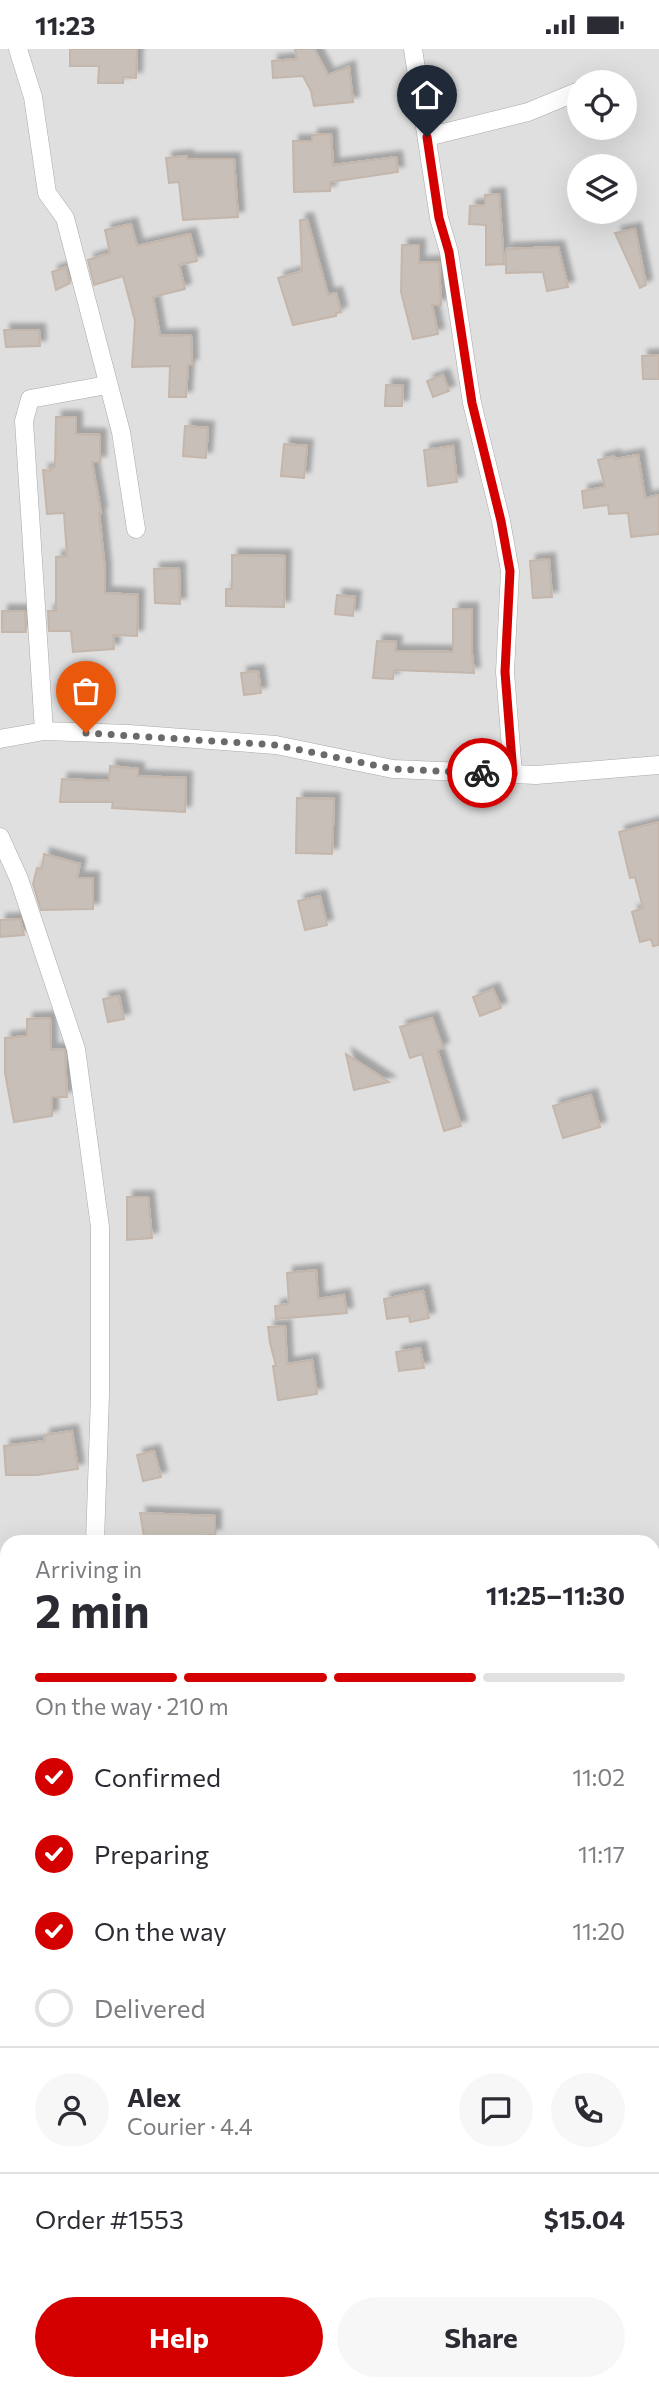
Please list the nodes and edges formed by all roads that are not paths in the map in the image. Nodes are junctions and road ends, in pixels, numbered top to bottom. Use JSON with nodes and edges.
{"nodes":[{"id":1,"x":18,"y":49,"type":"edge"},
{"id":2,"x":413,"y":49,"type":"edge"},
{"id":3,"x":567,"y":96,"type":"edge"},
{"id":4,"x":427,"y":137,"type":"junction"},
{"id":5,"x":107,"y":385,"type":"junction"},
{"id":6,"x":136,"y":529,"type":"dead end"},
{"id":7,"x":44,"y":731,"type":"junction"},
{"id":8,"x":0,"y":739,"type":"edge"},
{"id":9,"x":659,"y":765,"type":"edge"},
{"id":10,"x":513,"y":774,"type":"junction"},
{"id":11,"x":0,"y":837,"type":"edge"},
{"id":12,"x":95,"y":1535,"type":"edge"}],
"edges":[{"from":1,"to":5,"type":"street"},
{"from":2,"to":4,"type":"street"},
{"from":3,"to":4,"type":"street"},
{"from":4,"to":10,"type":"street"},
{"from":5,"to":6,"type":"street"},
{"from":5,"to":7,"type":"street"},
{"from":7,"to":8,"type":"street"},
{"from":7,"to":10,"type":"street"},
{"from":9,"to":10,"type":"street"},
{"from":11,"to":12,"type":"street"}]}
